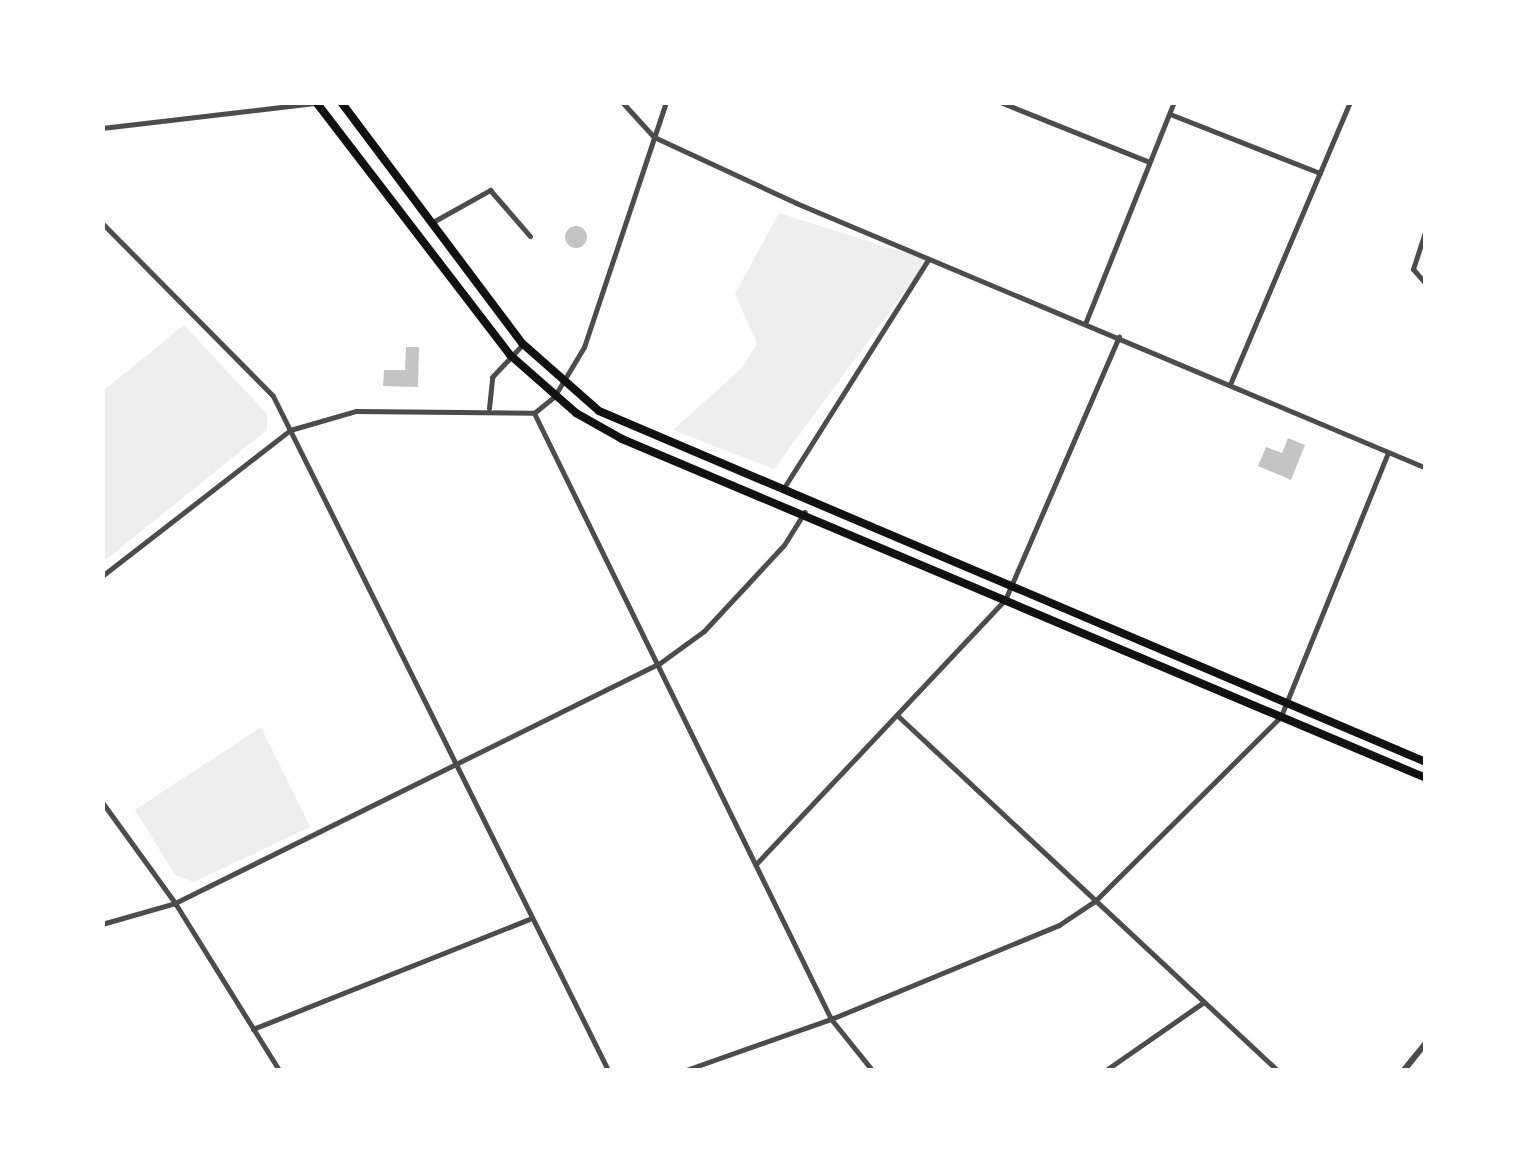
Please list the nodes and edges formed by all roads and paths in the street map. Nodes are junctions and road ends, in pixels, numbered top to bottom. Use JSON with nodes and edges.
{"nodes":[{"id":1,"x":340,"y":102,"type":"edge"},
{"id":2,"x":622,"y":102,"type":"edge"},
{"id":3,"x":666,"y":102,"type":"edge"},
{"id":4,"x":1000,"y":102,"type":"edge"},
{"id":5,"x":1174,"y":102,"type":"edge"},
{"id":6,"x":1350,"y":102,"type":"edge"},
{"id":7,"x":319,"y":103,"type":"edge"},
{"id":8,"x":1170,"y":114,"type":"junction"},
{"id":9,"x":102,"y":128,"type":"edge"},
{"id":10,"x":654,"y":137,"type":"junction"},
{"id":11,"x":1147,"y":161,"type":"junction"},
{"id":12,"x":1320,"y":173,"type":"junction"},
{"id":13,"x":431,"y":223,"type":"junction"},
{"id":14,"x":102,"y":224,"type":"edge"},
{"id":15,"x":1426,"y":229,"type":"edge"},
{"id":16,"x":530,"y":236,"type":"dead end"},
{"id":17,"x":928,"y":260,"type":"junction"},
{"id":18,"x":1426,"y":284,"type":"edge"},
{"id":19,"x":494,"y":306,"type":"junction"},
{"id":20,"x":481,"y":316,"type":"junction"},
{"id":21,"x":1085,"y":324,"type":"junction"},
{"id":22,"x":1118,"y":337,"type":"junction"},
{"id":23,"x":523,"y":344,"type":"junction"},
{"id":24,"x":510,"y":355,"type":"junction"},
{"id":25,"x":1231,"y":382,"type":"junction"},
{"id":26,"x":564,"y":385,"type":"junction"},
{"id":27,"x":554,"y":397,"type":"junction"},
{"id":28,"x":488,"y":409,"type":"junction"},
{"id":29,"x":534,"y":413,"type":"junction"},
{"id":30,"x":290,"y":430,"type":"junction"},
{"id":31,"x":1388,"y":452,"type":"junction"},
{"id":32,"x":1426,"y":468,"type":"edge"},
{"id":33,"x":785,"y":486,"type":"junction"},
{"id":34,"x":805,"y":512,"type":"junction"},
{"id":35,"x":102,"y":576,"type":"edge"},
{"id":36,"x":1012,"y":586,"type":"junction"},
{"id":37,"x":1005,"y":600,"type":"junction"},
{"id":38,"x":660,"y":663,"type":"junction"},
{"id":39,"x":1286,"y":705,"type":"junction"},
{"id":40,"x":1281,"y":716,"type":"junction"},
{"id":41,"x":899,"y":717,"type":"junction"},
{"id":42,"x":1426,"y":762,"type":"edge"},
{"id":43,"x":458,"y":763,"type":"junction"},
{"id":44,"x":1426,"y":778,"type":"edge"},
{"id":45,"x":102,"y":802,"type":"edge"},
{"id":46,"x":756,"y":864,"type":"junction"},
{"id":47,"x":1095,"y":901,"type":"junction"},
{"id":48,"x":175,"y":904,"type":"junction"},
{"id":49,"x":530,"y":919,"type":"junction"},
{"id":50,"x":102,"y":924,"type":"edge"},
{"id":51,"x":1204,"y":1002,"type":"junction"},
{"id":52,"x":831,"y":1020,"type":"junction"},
{"id":53,"x":253,"y":1030,"type":"junction"},
{"id":54,"x":1426,"y":1044,"type":"edge"},
{"id":55,"x":279,"y":1070,"type":"edge"},
{"id":56,"x":608,"y":1070,"type":"edge"},
{"id":57,"x":686,"y":1070,"type":"edge"},
{"id":58,"x":872,"y":1070,"type":"edge"},
{"id":59,"x":1106,"y":1070,"type":"edge"},
{"id":60,"x":1277,"y":1070,"type":"edge"},
{"id":61,"x":1404,"y":1070,"type":"edge"}],
"edges":[{"from":1,"to":13,"type":"highway"},
{"from":2,"to":10,"type":"street"},
{"from":3,"to":10,"type":"street"},
{"from":4,"to":11,"type":"street"},
{"from":5,"to":8,"type":"street"},
{"from":6,"to":12,"type":"street"},
{"from":7,"to":9,"type":"street"},
{"from":7,"to":20,"type":"highway"},
{"from":8,"to":11,"type":"street"},
{"from":8,"to":12,"type":"street"},
{"from":10,"to":17,"type":"street"},
{"from":10,"to":26,"type":"street"},
{"from":11,"to":21,"type":"street"},
{"from":12,"to":25,"type":"street"},
{"from":13,"to":16,"type":"street"},
{"from":13,"to":19,"type":"highway"},
{"from":14,"to":30,"type":"street"},
{"from":15,"to":18,"type":"street"},
{"from":17,"to":21,"type":"street"},
{"from":17,"to":33,"type":"street"},
{"from":19,"to":20,"type":"highway"},
{"from":19,"to":23,"type":"highway"},
{"from":20,"to":24,"type":"highway"},
{"from":21,"to":22,"type":"street"},
{"from":22,"to":25,"type":"street"},
{"from":22,"to":36,"type":"street"},
{"from":23,"to":24,"type":"street"},
{"from":23,"to":26,"type":"highway"},
{"from":24,"to":27,"type":"highway"},
{"from":24,"to":28,"type":"street"},
{"from":25,"to":31,"type":"street"},
{"from":26,"to":27,"type":"street"},
{"from":26,"to":33,"type":"highway"},
{"from":27,"to":29,"type":"street"},
{"from":27,"to":34,"type":"highway"},
{"from":28,"to":29,"type":"street"},
{"from":28,"to":30,"type":"street"},
{"from":29,"to":38,"type":"street"},
{"from":30,"to":35,"type":"street"},
{"from":30,"to":43,"type":"street"},
{"from":31,"to":32,"type":"street"},
{"from":31,"to":39,"type":"street"},
{"from":33,"to":36,"type":"highway"},
{"from":34,"to":37,"type":"highway"},
{"from":34,"to":38,"type":"street"},
{"from":36,"to":37,"type":"street"},
{"from":36,"to":39,"type":"highway"},
{"from":37,"to":40,"type":"highway"},
{"from":37,"to":41,"type":"street"},
{"from":38,"to":43,"type":"street"},
{"from":38,"to":46,"type":"street"},
{"from":39,"to":40,"type":"street"},
{"from":39,"to":42,"type":"highway"},
{"from":40,"to":44,"type":"highway"},
{"from":40,"to":47,"type":"street"},
{"from":41,"to":46,"type":"street"},
{"from":41,"to":47,"type":"street"},
{"from":43,"to":48,"type":"street"},
{"from":43,"to":49,"type":"street"},
{"from":45,"to":48,"type":"street"},
{"from":46,"to":52,"type":"street"},
{"from":47,"to":51,"type":"street"},
{"from":47,"to":52,"type":"street"},
{"from":48,"to":50,"type":"street"},
{"from":48,"to":53,"type":"street"},
{"from":49,"to":53,"type":"street"},
{"from":49,"to":56,"type":"street"},
{"from":51,"to":59,"type":"street"},
{"from":51,"to":60,"type":"street"},
{"from":52,"to":57,"type":"street"},
{"from":52,"to":58,"type":"street"},
{"from":53,"to":55,"type":"street"},
{"from":54,"to":61,"type":"street"}]}
